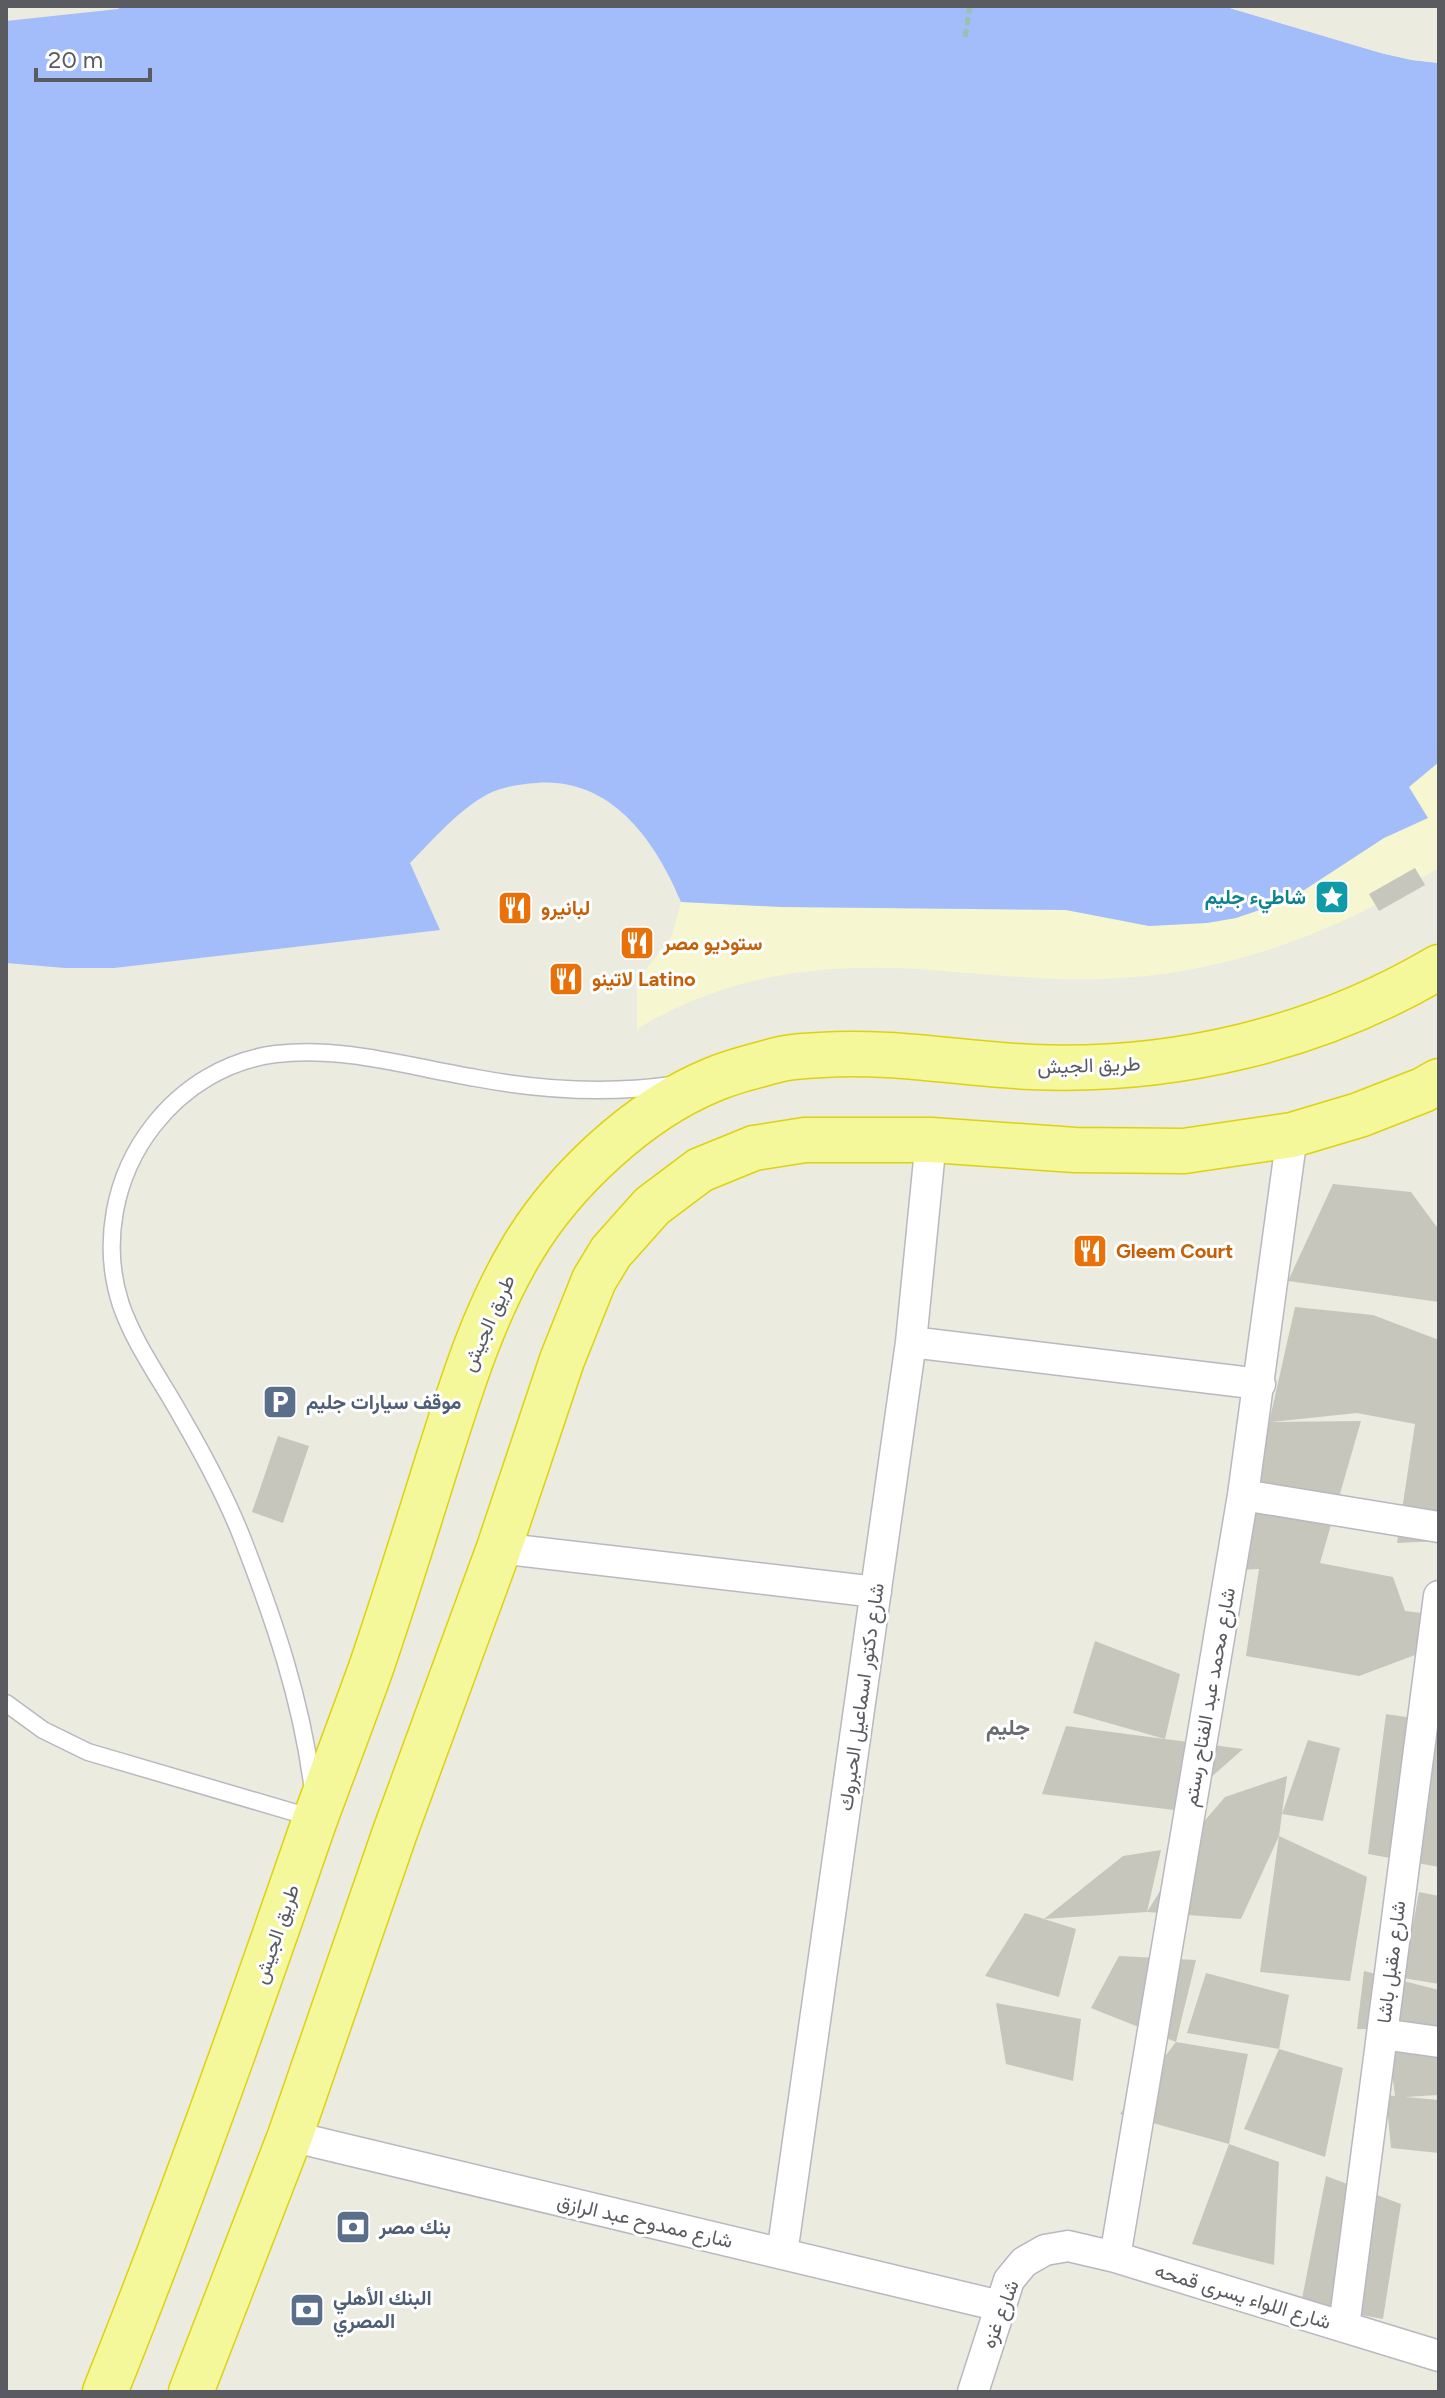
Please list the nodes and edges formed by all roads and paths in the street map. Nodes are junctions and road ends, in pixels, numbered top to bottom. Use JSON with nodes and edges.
{"nodes":[{"id":1,"x":970,"y":6,"type":"edge"},
{"id":2,"x":965,"y":37,"type":"dead end"},
{"id":3,"x":1439,"y":967,"type":"edge"},
{"id":4,"x":711,"y":1080,"type":"junction"},
{"id":5,"x":1434,"y":1095,"type":"edge"},
{"id":6,"x":1292,"y":1135,"type":"junction"},
{"id":7,"x":931,"y":1140,"type":"junction"},
{"id":8,"x":911,"y":1342,"type":"junction"},
{"id":9,"x":1260,"y":1384,"type":"junction"},
{"id":10,"x":1243,"y":1495,"type":"junction"},
{"id":11,"x":1439,"y":1527,"type":"edge"},
{"id":12,"x":499,"y":1548,"type":"junction"},
{"id":13,"x":876,"y":1592,"type":"junction"},
{"id":14,"x":1439,"y":1596,"type":"edge"},
{"id":15,"x":6,"y":1703,"type":"edge"},
{"id":16,"x":316,"y":1819,"type":"junction"},
{"id":17,"x":1382,"y":2034,"type":"junction"},
{"id":18,"x":1439,"y":2042,"type":"edge"},
{"id":19,"x":290,"y":2136,"type":"junction"},
{"id":20,"x":1045,"y":2250,"type":"joint"},
{"id":21,"x":782,"y":2254,"type":"junction"},
{"id":22,"x":1115,"y":2257,"type":"junction"},
{"id":23,"x":1000,"y":2306,"type":"junction"},
{"id":24,"x":1344,"y":2327,"type":"junction"},
{"id":25,"x":1439,"y":2356,"type":"edge"},
{"id":26,"x":105,"y":2392,"type":"edge"},
{"id":27,"x":191,"y":2392,"type":"edge"},
{"id":28,"x":973,"y":2392,"type":"edge"}],
"edges":[{"from":1,"to":2,"type":"path"},
{"from":3,"to":4,"type":"highway","name":"طريق الجيش"},
{"from":4,"to":16,"type":"highway","name":"طريق الجيش"},
{"from":4,"to":16,"type":"lane"},
{"from":5,"to":6,"type":"highway"},
{"from":6,"to":7,"type":"highway"},
{"from":6,"to":9,"type":"street","name":"شارع محمد عبد الفتاح رستم"},
{"from":7,"to":8,"type":"street","name":"شارع دكتور اسماعيل الحبروك"},
{"from":7,"to":12,"type":"highway"},
{"from":8,"to":9,"type":"street"},
{"from":8,"to":13,"type":"street","name":"شارع دكتور اسماعيل الحبروك"},
{"from":9,"to":10,"type":"street","name":"شارع محمد عبد الفتاح رستم"},
{"from":10,"to":11,"type":"street"},
{"from":10,"to":22,"type":"street","name":"شارع محمد عبد الفتاح رستم"},
{"from":12,"to":13,"type":"street"},
{"from":12,"to":19,"type":"highway"},
{"from":13,"to":21,"type":"street","name":"شارع دكتور اسماعيل الحبروك"},
{"from":14,"to":17,"type":"street","name":"شارع مقبل باشا"},
{"from":15,"to":16,"type":"lane"},
{"from":16,"to":26,"type":"highway","name":"طريق الجيش"},
{"from":17,"to":18,"type":"street"},
{"from":17,"to":24,"type":"street","name":"شارع مقبل باشا"},
{"from":19,"to":21,"type":"street","name":"شارع ممدوح عبد الرازق"},
{"from":19,"to":27,"type":"highway"},
{"from":20,"to":22,"type":"street","name":"شارع اللواء يسرى قمحه"},
{"from":20,"to":23,"type":"street","name":"شارع غزه"},
{"from":21,"to":23,"type":"street","name":"شارع ممدوح عبد الرازق"},
{"from":22,"to":24,"type":"street","name":"شارع اللواء يسرى قمحه"},
{"from":23,"to":28,"type":"street","name":"شارع غزه"},
{"from":24,"to":25,"type":"street","name":"شارع اللواء يسرى قمحه"}]}
